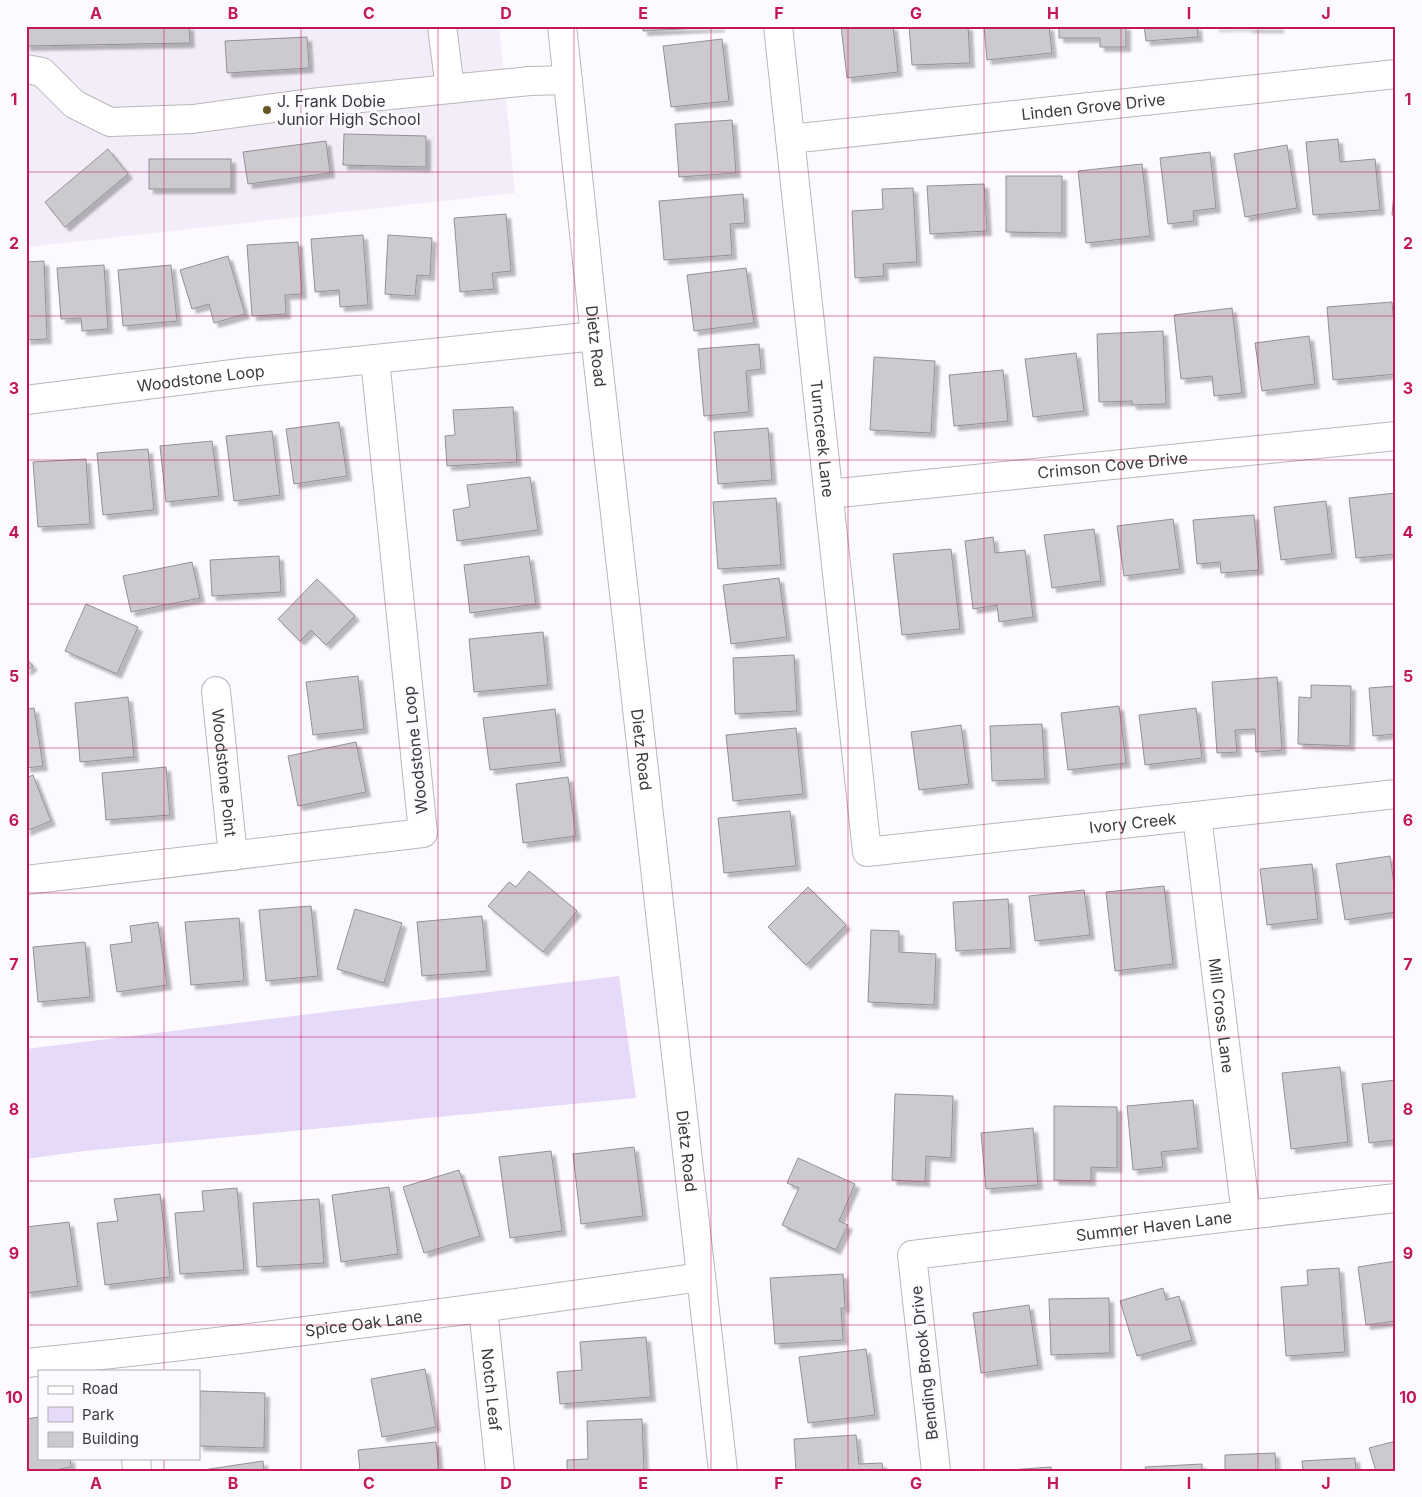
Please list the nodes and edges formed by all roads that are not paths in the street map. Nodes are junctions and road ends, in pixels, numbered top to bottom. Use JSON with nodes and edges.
{"nodes":[{"id":1,"x":442,"y":26,"type":"edge"},
{"id":2,"x":562,"y":26,"type":"edge"},
{"id":3,"x":778,"y":26,"type":"edge"},
{"id":4,"x":26,"y":69,"type":"edge"},
{"id":5,"x":1396,"y":74,"type":"edge"},
{"id":6,"x":568,"y":80,"type":"junction"},
{"id":7,"x":450,"y":89,"type":"junction"},
{"id":8,"x":790,"y":139,"type":"junction"},
{"id":9,"x":595,"y":336,"type":"junction"},
{"id":10,"x":375,"y":359,"type":"junction"},
{"id":11,"x":26,"y":400,"type":"edge"},
{"id":12,"x":1396,"y":436,"type":"edge"},
{"id":13,"x":829,"y":494,"type":"junction"},
{"id":14,"x":216,"y":691,"type":"dead end"},
{"id":15,"x":1396,"y":794,"type":"edge"},
{"id":16,"x":1198,"y":816,"type":"junction"},
{"id":17,"x":867,"y":852,"type":"joint"},
{"id":18,"x":233,"y":856,"type":"junction"},
{"id":19,"x":26,"y":880,"type":"edge"},
{"id":20,"x":1396,"y":1198,"type":"edge"},
{"id":21,"x":1246,"y":1215,"type":"junction"},
{"id":22,"x":912,"y":1255,"type":"joint"},
{"id":23,"x":701,"y":1277,"type":"junction"},
{"id":24,"x":483,"y":1308,"type":"junction"},
{"id":25,"x":125,"y":1362,"type":"edge"},
{"id":26,"x":26,"y":1364,"type":"edge"},
{"id":27,"x":500,"y":1471,"type":"edge"},
{"id":28,"x":723,"y":1471,"type":"edge"},
{"id":29,"x":936,"y":1471,"type":"edge"}],
"edges":[{"from":1,"to":7,"type":"street"},
{"from":2,"to":6,"type":"street","name":"Dietz Road"},
{"from":3,"to":8,"type":"street","name":"Turncreek Lane"},
{"from":4,"to":7,"type":"street"},
{"from":5,"to":8,"type":"street","name":"Linden Grove Drive"},
{"from":6,"to":7,"type":"street"},
{"from":6,"to":9,"type":"street","name":"Dietz Road"},
{"from":8,"to":13,"type":"street","name":"Turncreek Lane"},
{"from":9,"to":10,"type":"street","name":"Woodstone Loop"},
{"from":9,"to":23,"type":"street","name":"Dietz Road"},
{"from":10,"to":11,"type":"street","name":"Woodstone Loop"},
{"from":10,"to":18,"type":"street","name":"Woodstone Loop"},
{"from":12,"to":13,"type":"street","name":"Crimson Cove Drive"},
{"from":13,"to":17,"type":"street","name":"Turncreek Lane"},
{"from":14,"to":18,"type":"street","name":"Woodstone Point"},
{"from":15,"to":16,"type":"street","name":"Ivory Creek"},
{"from":16,"to":17,"type":"street","name":"Ivory Creek"},
{"from":16,"to":21,"type":"street","name":"Mill Cross Lane"},
{"from":18,"to":19,"type":"street","name":"Woodstone Loop"},
{"from":20,"to":21,"type":"street","name":"Summer Haven Lane"},
{"from":21,"to":22,"type":"street","name":"Summer Haven Lane"},
{"from":22,"to":29,"type":"street","name":"Bending Brook Drive"},
{"from":23,"to":24,"type":"street","name":"Spice Oak Lane"},
{"from":23,"to":28,"type":"street","name":"Dietz Road"},
{"from":24,"to":25,"type":"street","name":"Spice Oak Lane"},
{"from":24,"to":27,"type":"street","name":"Notch Leaf"},
{"from":25,"to":26,"type":"street","name":"Spice Oak Lane"}]}
